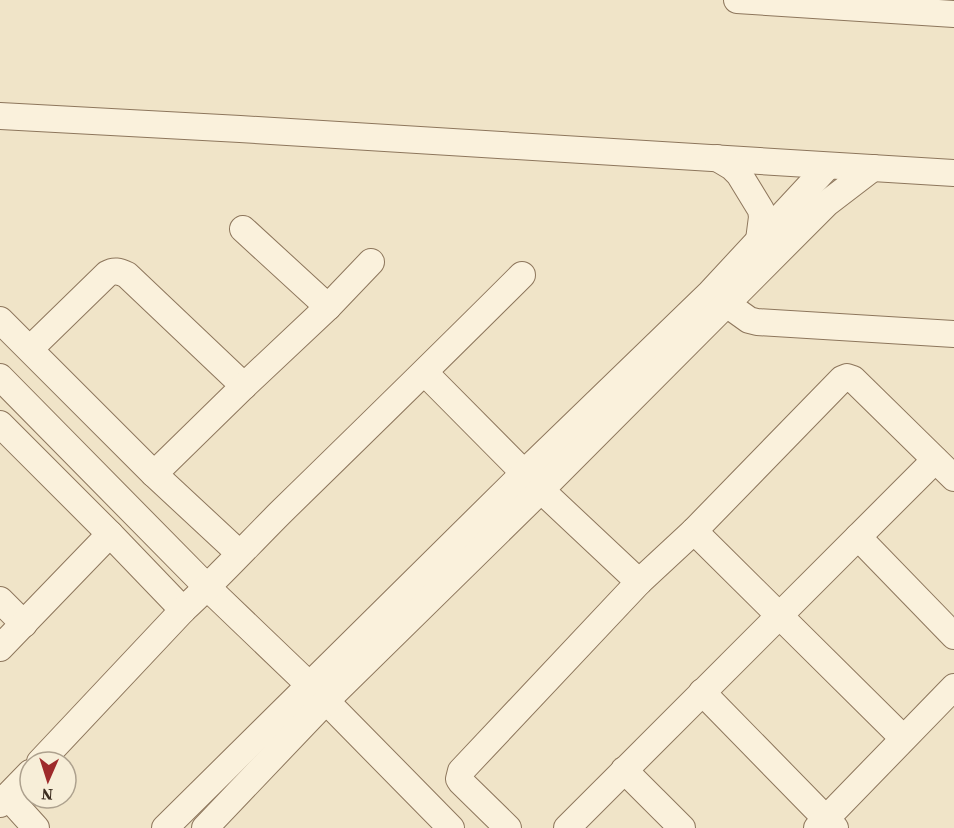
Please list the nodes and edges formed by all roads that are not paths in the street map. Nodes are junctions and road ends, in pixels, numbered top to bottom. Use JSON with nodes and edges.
{"nodes":[{"id":1,"x":737,"y":0,"type":"edge"},
{"id":2,"x":954,"y":14,"type":"edge"},
{"id":3,"x":0,"y":116,"type":"edge"},
{"id":4,"x":717,"y":158,"type":"junction"},
{"id":5,"x":828,"y":166,"type":"junction"},
{"id":6,"x":873,"y":168,"type":"junction"},
{"id":7,"x":954,"y":173,"type":"edge"},
{"id":8,"x":243,"y":229,"type":"dead end"},
{"id":9,"x":759,"y":240,"type":"junction"},
{"id":10,"x":371,"y":262,"type":"dead end"},
{"id":11,"x":522,"y":275,"type":"dead end"},
{"id":12,"x":719,"y":298,"type":"junction"},
{"id":13,"x":328,"y":307,"type":"junction"},
{"id":14,"x":0,"y":320,"type":"edge"},
{"id":15,"x":954,"y":334,"type":"edge"},
{"id":16,"x":30,"y":349,"type":"junction"},
{"id":17,"x":425,"y":373,"type":"junction"},
{"id":18,"x":0,"y":377,"type":"edge"},
{"id":19,"x":244,"y":386,"type":"junction"},
{"id":20,"x":0,"y":424,"type":"edge"},
{"id":21,"x":935,"y":460,"type":"junction"},
{"id":22,"x":154,"y":474,"type":"junction"},
{"id":23,"x":954,"y":478,"type":"edge"},
{"id":24,"x":532,"y":482,"type":"junction"},
{"id":25,"x":694,"y":531,"type":"junction"},
{"id":26,"x":110,"y":534,"type":"junction"},
{"id":27,"x":858,"y":537,"type":"junction"},
{"id":28,"x":239,"y":553,"type":"junction"},
{"id":29,"x":639,"y":582,"type":"junction"},
{"id":30,"x":207,"y":588,"type":"junction"},
{"id":31,"x":0,"y":600,"type":"edge"},
{"id":32,"x":183,"y":610,"type":"junction"},
{"id":33,"x":779,"y":615,"type":"junction"},
{"id":34,"x":24,"y":624,"type":"junction"},
{"id":35,"x":954,"y":636,"type":"edge"},
{"id":36,"x":0,"y":648,"type":"edge"},
{"id":37,"x":954,"y":687,"type":"edge"},
{"id":38,"x":702,"y":692,"type":"junction"},
{"id":39,"x":317,"y":693,"type":"junction"},
{"id":40,"x":903,"y":738,"type":"junction"},
{"id":41,"x":51,"y":750,"type":"edge"},
{"id":42,"x":624,"y":770,"type":"junction"},
{"id":43,"x":18,"y":786,"type":"edge"},
{"id":44,"x":4,"y":801,"type":"edge"},
{"id":45,"x":826,"y":825,"type":"edge"},
{"id":46,"x":36,"y":828,"type":"edge"},
{"id":47,"x":165,"y":828,"type":"edge"},
{"id":48,"x":205,"y":828,"type":"edge"},
{"id":49,"x":451,"y":828,"type":"edge"},
{"id":50,"x":508,"y":828,"type":"edge"},
{"id":51,"x":567,"y":828,"type":"edge"},
{"id":52,"x":682,"y":828,"type":"edge"}],
"edges":[{"from":1,"to":2,"type":"street"},
{"from":3,"to":4,"type":"street"},
{"from":4,"to":5,"type":"street"},
{"from":4,"to":9,"type":"street"},
{"from":5,"to":6,"type":"street"},
{"from":5,"to":9,"type":"street"},
{"from":6,"to":7,"type":"street"},
{"from":6,"to":12,"type":"street"},
{"from":8,"to":13,"type":"street"},
{"from":9,"to":12,"type":"street"},
{"from":10,"to":13,"type":"street"},
{"from":11,"to":17,"type":"street"},
{"from":12,"to":15,"type":"street"},
{"from":12,"to":24,"type":"street"},
{"from":13,"to":19,"type":"street"},
{"from":14,"to":16,"type":"street"},
{"from":16,"to":19,"type":"street"},
{"from":16,"to":22,"type":"street"},
{"from":17,"to":24,"type":"street"},
{"from":17,"to":28,"type":"street"},
{"from":18,"to":30,"type":"street"},
{"from":19,"to":22,"type":"street"},
{"from":20,"to":26,"type":"street"},
{"from":21,"to":23,"type":"street"},
{"from":21,"to":25,"type":"street"},
{"from":21,"to":27,"type":"street"},
{"from":22,"to":28,"type":"street"},
{"from":24,"to":29,"type":"street"},
{"from":24,"to":39,"type":"street"},
{"from":25,"to":29,"type":"street"},
{"from":25,"to":33,"type":"street"},
{"from":26,"to":32,"type":"street"},
{"from":26,"to":34,"type":"street"},
{"from":27,"to":33,"type":"street"},
{"from":27,"to":35,"type":"street"},
{"from":28,"to":30,"type":"street"},
{"from":29,"to":50,"type":"street"},
{"from":30,"to":32,"type":"street"},
{"from":30,"to":39,"type":"street"},
{"from":31,"to":34,"type":"street"},
{"from":32,"to":41,"type":"street"},
{"from":33,"to":38,"type":"street"},
{"from":33,"to":40,"type":"street"},
{"from":34,"to":36,"type":"street"},
{"from":37,"to":40,"type":"street"},
{"from":38,"to":42,"type":"street"},
{"from":38,"to":45,"type":"street"},
{"from":39,"to":47,"type":"street"},
{"from":39,"to":48,"type":"street"},
{"from":39,"to":49,"type":"street"},
{"from":40,"to":45,"type":"street"},
{"from":42,"to":51,"type":"street"},
{"from":42,"to":52,"type":"street"},
{"from":43,"to":44,"type":"street"},
{"from":44,"to":46,"type":"street"}]}
